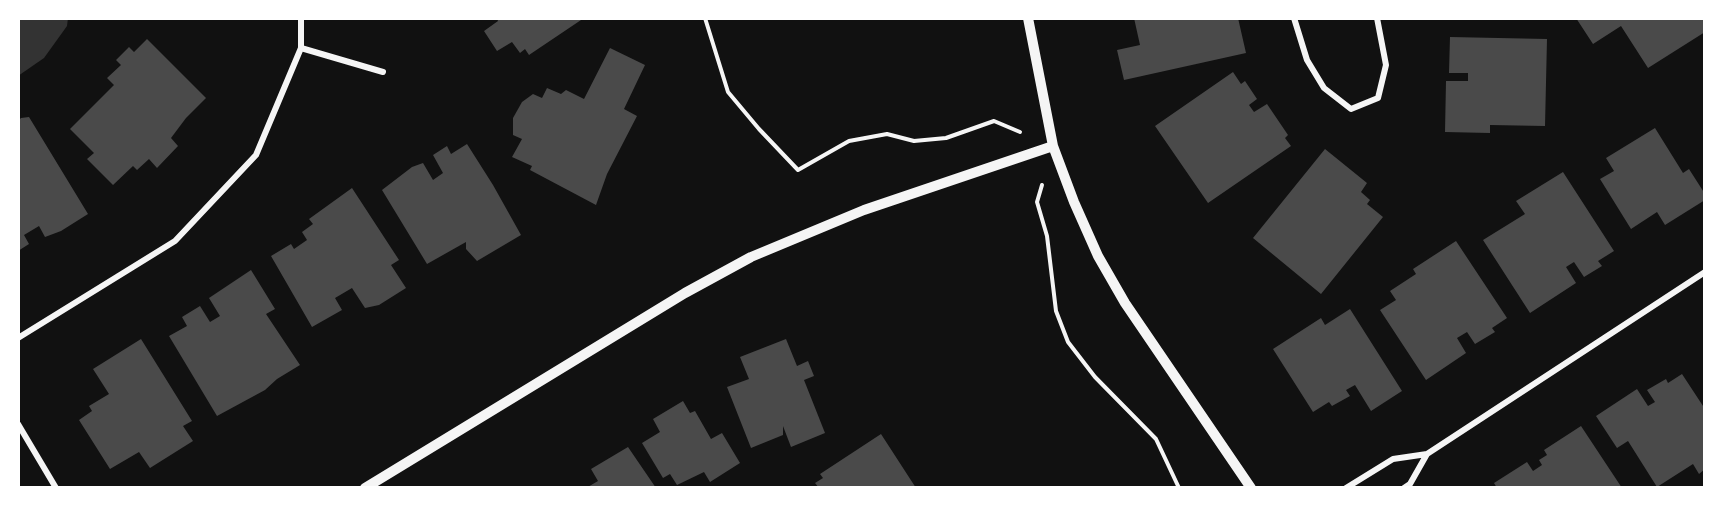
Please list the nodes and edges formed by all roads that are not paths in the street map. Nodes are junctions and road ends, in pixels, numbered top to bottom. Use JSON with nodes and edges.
{"nodes":[{"id":1,"x":301,"y":18,"type":"edge"},
{"id":2,"x":1028,"y":18,"type":"edge"},
{"id":3,"x":1294,"y":18,"type":"edge"},
{"id":4,"x":1377,"y":18,"type":"edge"},
{"id":5,"x":300,"y":48,"type":"junction"},
{"id":6,"x":383,"y":72,"type":"dead end"},
{"id":7,"x":1053,"y":146,"type":"junction"},
{"id":8,"x":1705,"y":272,"type":"edge"},
{"id":9,"x":18,"y":338,"type":"edge"},
{"id":10,"x":18,"y":424,"type":"edge"},
{"id":11,"x":1427,"y":454,"type":"junction"},
{"id":12,"x":56,"y":488,"type":"edge"},
{"id":13,"x":365,"y":488,"type":"edge"},
{"id":14,"x":1251,"y":488,"type":"edge"},
{"id":15,"x":1346,"y":488,"type":"edge"},
{"id":16,"x":1404,"y":488,"type":"edge"}],
"edges":[{"from":1,"to":5,"type":"street"},
{"from":2,"to":7,"type":"street"},
{"from":3,"to":4,"type":"street"},
{"from":5,"to":6,"type":"street"},
{"from":5,"to":9,"type":"street"},
{"from":7,"to":13,"type":"street"},
{"from":7,"to":14,"type":"street"},
{"from":8,"to":11,"type":"street"},
{"from":10,"to":12,"type":"street"},
{"from":11,"to":15,"type":"street"},
{"from":11,"to":16,"type":"street"}]}
